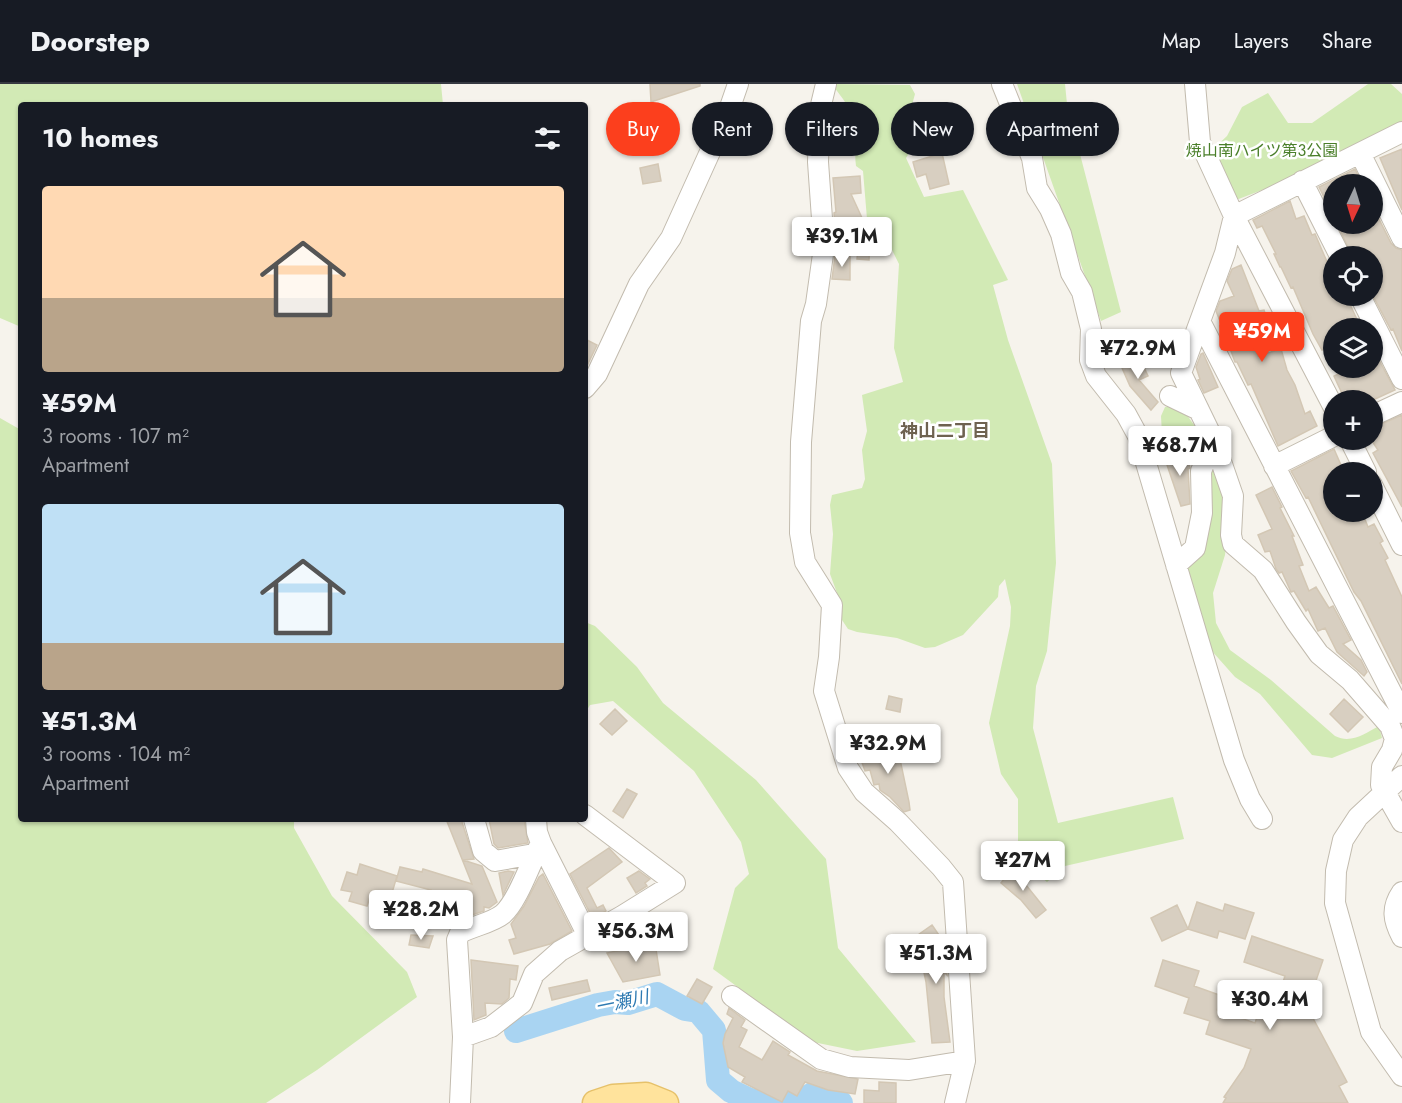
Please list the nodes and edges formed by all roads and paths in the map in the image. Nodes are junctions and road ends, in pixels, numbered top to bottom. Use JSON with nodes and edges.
{"nodes":[{"id":1,"x":738,"y":84,"type":"edge"},
{"id":2,"x":826,"y":84,"type":"edge"},
{"id":3,"x":1002,"y":84,"type":"edge"},
{"id":4,"x":1195,"y":84,"type":"edge"},
{"id":5,"x":1402,"y":132,"type":"edge"},
{"id":6,"x":1360,"y":153,"type":"junction"},
{"id":7,"x":1302,"y":181,"type":"junction"},
{"id":8,"x":1234,"y":216,"type":"junction"},
{"id":9,"x":1402,"y":238,"type":"edge"},
{"id":10,"x":1335,"y":246,"type":"edge"},
{"id":11,"x":1365,"y":306,"type":"edge"},
{"id":12,"x":1201,"y":323,"type":"junction"},
{"id":13,"x":1402,"y":379,"type":"edge"},
{"id":14,"x":588,"y":384,"type":"edge"},
{"id":15,"x":1325,"y":390,"type":"edge"},
{"id":16,"x":1170,"y":396,"type":"dead end"},
{"id":17,"x":1402,"y":402,"type":"edge"},
{"id":18,"x":1199,"y":410,"type":"junction"},
{"id":19,"x":1383,"y":411,"type":"edge"},
{"id":20,"x":1214,"y":441,"type":"junction"},
{"id":21,"x":1323,"y":442,"type":"edge"},
{"id":22,"x":1274,"y":466,"type":"junction"},
{"id":23,"x":1383,"y":508,"type":"edge"},
{"id":24,"x":1402,"y":545,"type":"edge"},
{"id":25,"x":1176,"y":565,"type":"junction"},
{"id":26,"x":1402,"y":713,"type":"edge"},
{"id":27,"x":1402,"y":776,"type":"edge"},
{"id":28,"x":1384,"y":793,"type":"junction"},
{"id":29,"x":588,"y":817,"type":"edge"},
{"id":30,"x":1262,"y":819,"type":"dead end"},
{"id":31,"x":475,"y":822,"type":"edge"},
{"id":32,"x":536,"y":822,"type":"edge"},
{"id":33,"x":1402,"y":822,"type":"edge"},
{"id":34,"x":538,"y":848,"type":"junction"},
{"id":35,"x":1402,"y":892,"type":"edge"},
{"id":36,"x":588,"y":936,"type":"junction"},
{"id":37,"x":1402,"y":937,"type":"edge"},
{"id":38,"x":732,"y":996,"type":"dead end"},
{"id":39,"x":464,"y":1037,"type":"junction"},
{"id":40,"x":965,"y":1060,"type":"junction"},
{"id":41,"x":1402,"y":1076,"type":"edge"},
{"id":42,"x":460,"y":1103,"type":"edge"},
{"id":43,"x":595,"y":1103,"type":"edge"},
{"id":44,"x":666,"y":1103,"type":"edge"},
{"id":45,"x":955,"y":1103,"type":"edge"}],
"edges":[{"from":1,"to":14,"type":"street"},
{"from":2,"to":40,"type":"street"},
{"from":3,"to":25,"type":"street"},
{"from":4,"to":8,"type":"street"},
{"from":5,"to":6,"type":"street"},
{"from":6,"to":7,"type":"street"},
{"from":6,"to":9,"type":"street"},
{"from":7,"to":8,"type":"street"},
{"from":7,"to":10,"type":"street"},
{"from":8,"to":12,"type":"street"},
{"from":8,"to":15,"type":"street"},
{"from":11,"to":13,"type":"street"},
{"from":12,"to":18,"type":"street"},
{"from":12,"to":22,"type":"street"},
{"from":16,"to":18,"type":"street"},
{"from":17,"to":19,"type":"street"},
{"from":18,"to":20,"type":"street"},
{"from":20,"to":25,"type":"street"},
{"from":20,"to":28,"type":"street"},
{"from":21,"to":22,"type":"street"},
{"from":22,"to":26,"type":"street"},
{"from":23,"to":24,"type":"street"},
{"from":25,"to":30,"type":"street"},
{"from":27,"to":28,"type":"street"},
{"from":28,"to":33,"type":"street"},
{"from":28,"to":41,"type":"street"},
{"from":29,"to":36,"type":"street"},
{"from":31,"to":34,"type":"street"},
{"from":32,"to":34,"type":"street"},
{"from":34,"to":36,"type":"street"},
{"from":34,"to":39,"type":"street"},
{"from":35,"to":37,"type":"street"},
{"from":36,"to":39,"type":"street"},
{"from":38,"to":40,"type":"street"},
{"from":39,"to":42,"type":"street"},
{"from":40,"to":45,"type":"street"},
{"from":43,"to":44,"type":"main road"}]}
